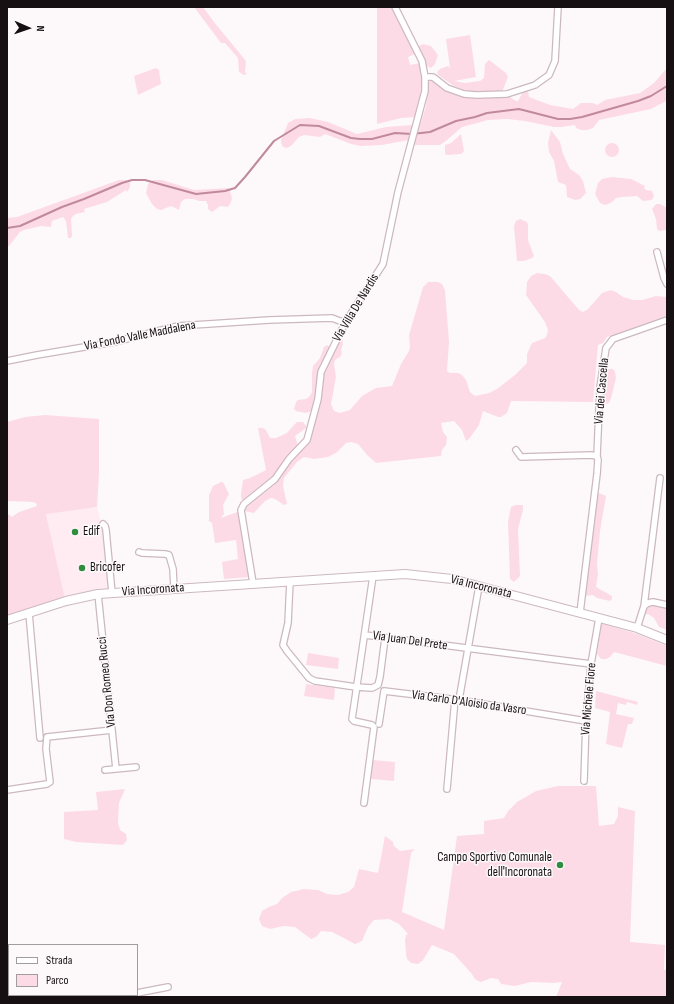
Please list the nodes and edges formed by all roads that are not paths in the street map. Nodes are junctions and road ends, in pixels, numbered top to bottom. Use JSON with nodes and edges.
{"nodes":[{"id":1,"x":395,"y":7,"type":"edge"},
{"id":2,"x":558,"y":7,"type":"edge"},
{"id":3,"x":425,"y":77,"type":"junction"},
{"id":4,"x":657,"y":252,"type":"dead end"},
{"id":5,"x":667,"y":284,"type":"edge"},
{"id":6,"x":667,"y":320,"type":"edge"},
{"id":7,"x":345,"y":323,"type":"junction"},
{"id":8,"x":7,"y":362,"type":"edge"},
{"id":9,"x":516,"y":450,"type":"dead end"},
{"id":10,"x":597,"y":456,"type":"junction"},
{"id":11,"x":660,"y":478,"type":"dead end"},
{"id":12,"x":102,"y":524,"type":"dead end"},
{"id":13,"x":139,"y":552,"type":"dead end"},
{"id":14,"x":373,"y":576,"type":"junction"},
{"id":15,"x":290,"y":582,"type":"junction"},
{"id":16,"x":253,"y":583,"type":"junction"},
{"id":17,"x":479,"y":586,"type":"junction"},
{"id":18,"x":174,"y":589,"type":"junction"},
{"id":19,"x":112,"y":593,"type":"junction"},
{"id":20,"x":98,"y":594,"type":"junction"},
{"id":21,"x":667,"y":605,"type":"edge"},
{"id":22,"x":644,"y":606,"type":"junction"},
{"id":23,"x":580,"y":612,"type":"junction"},
{"id":24,"x":29,"y":613,"type":"junction"},
{"id":25,"x":599,"y":618,"type":"junction"},
{"id":26,"x":7,"y":620,"type":"edge"},
{"id":27,"x":637,"y":628,"type":"junction"},
{"id":28,"x":365,"y":635,"type":"junction"},
{"id":29,"x":385,"y":638,"type":"junction"},
{"id":30,"x":667,"y":640,"type":"edge"},
{"id":31,"x":467,"y":648,"type":"junction"},
{"id":32,"x":591,"y":664,"type":"junction"},
{"id":33,"x":356,"y":687,"type":"junction"},
{"id":34,"x":457,"y":700,"type":"junction"},
{"id":35,"x":586,"y":721,"type":"junction"},
{"id":36,"x":379,"y":724,"type":"dead end"},
{"id":37,"x":112,"y":730,"type":"junction"},
{"id":38,"x":40,"y":738,"type":"dead end"},
{"id":39,"x":136,"y":767,"type":"dead end"},
{"id":40,"x":116,"y":769,"type":"junction"},
{"id":41,"x":105,"y":770,"type":"dead end"},
{"id":42,"x":584,"y":781,"type":"dead end"},
{"id":43,"x":447,"y":789,"type":"dead end"},
{"id":44,"x":7,"y":790,"type":"edge"},
{"id":45,"x":364,"y":803,"type":"dead end"},
{"id":46,"x":168,"y":988,"type":"dead end"},
{"id":47,"x":138,"y":993,"type":"edge"},
{"id":48,"x":66,"y":996,"type":"edge"},
{"id":49,"x":118,"y":996,"type":"edge"}],
"edges":[{"from":1,"to":3,"type":"street","name":"Via Villa De Nardis"},
{"from":2,"to":3,"type":"street"},
{"from":3,"to":7,"type":"street","name":"Via Villa De Nardis"},
{"from":4,"to":5,"type":"street"},
{"from":6,"to":10,"type":"street","name":"Via dei Cascella"},
{"from":7,"to":8,"type":"street","name":"Via Fondo Valle Maddalena"},
{"from":7,"to":16,"type":"street","name":"Via Villa De Nardis"},
{"from":9,"to":10,"type":"street"},
{"from":10,"to":23,"type":"street","name":"Via dei Cascella"},
{"from":11,"to":22,"type":"street"},
{"from":12,"to":19,"type":"street","name":"Via Incoronata"},
{"from":13,"to":18,"type":"street"},
{"from":14,"to":15,"type":"main road","name":"Via Incoronata"},
{"from":14,"to":17,"type":"main road","name":"Via Incoronata"},
{"from":14,"to":28,"type":"street"},
{"from":15,"to":16,"type":"main road","name":"Via Incoronata"},
{"from":15,"to":33,"type":"street"},
{"from":16,"to":18,"type":"main road","name":"Via Incoronata"},
{"from":17,"to":23,"type":"main road","name":"Via Incoronata"},
{"from":17,"to":31,"type":"street"},
{"from":18,"to":19,"type":"main road","name":"Via Incoronata"},
{"from":19,"to":20,"type":"main road","name":"Via Incoronata"},
{"from":20,"to":24,"type":"main road","name":"Via Incoronata"},
{"from":20,"to":37,"type":"street","name":"Via Don Romeo Rucci"},
{"from":21,"to":22,"type":"street"},
{"from":22,"to":27,"type":"street"},
{"from":23,"to":25,"type":"main road","name":"Via Incoronata"},
{"from":24,"to":26,"type":"main road","name":"Via Incoronata"},
{"from":24,"to":38,"type":"street"},
{"from":25,"to":27,"type":"main road","name":"Via Incoronata"},
{"from":25,"to":32,"type":"street","name":"Via Michele Fiore"},
{"from":27,"to":30,"type":"main road","name":"Via Incoronata"},
{"from":28,"to":29,"type":"street","name":"Via Juan Del Prete"},
{"from":28,"to":33,"type":"street","name":"Via Juan Del Prete"},
{"from":29,"to":31,"type":"street","name":"Via Juan Del Prete"},
{"from":29,"to":33,"type":"street"},
{"from":31,"to":32,"type":"street","name":"Via Juan Del Prete"},
{"from":31,"to":34,"type":"street"},
{"from":32,"to":35,"type":"street","name":"Via Michele Fiore"},
{"from":33,"to":45,"type":"street","name":"Via Juan Del Prete"},
{"from":34,"to":35,"type":"street","name":"Via Carlo D'Aloisio da Vasro"},
{"from":34,"to":36,"type":"street","name":"Via Carlo D'Aloisio da Vasro"},
{"from":34,"to":43,"type":"street"},
{"from":35,"to":42,"type":"street","name":"Via Michele Fiore"},
{"from":37,"to":40,"type":"street","name":"Via Don Romeo Rucci"},
{"from":37,"to":44,"type":"street"},
{"from":39,"to":40,"type":"street"},
{"from":40,"to":41,"type":"street"},
{"from":46,"to":47,"type":"street"},
{"from":48,"to":49,"type":"street"}]}
